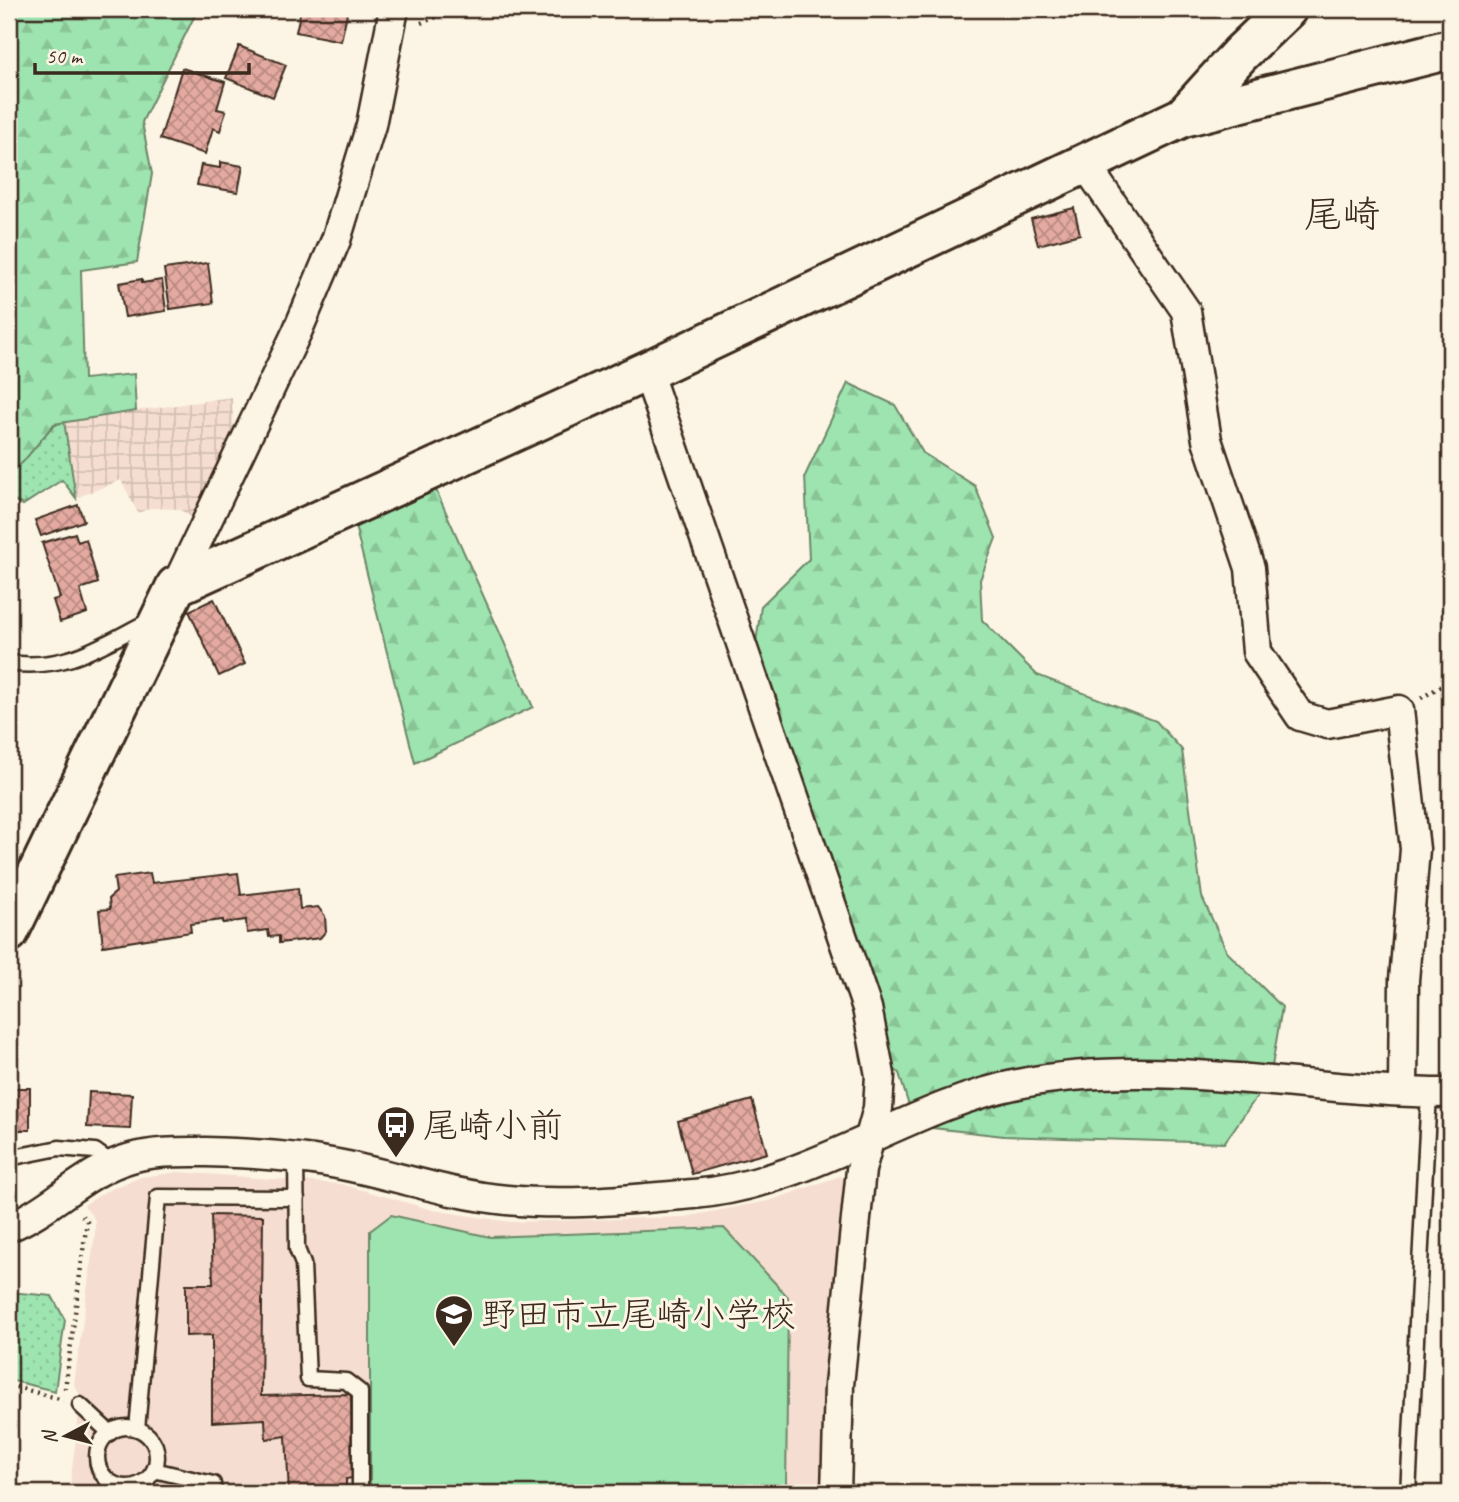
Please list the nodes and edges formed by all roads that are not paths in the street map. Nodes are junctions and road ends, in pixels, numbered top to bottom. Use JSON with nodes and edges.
{"nodes":[{"id":1,"x":394,"y":9,"type":"edge"},
{"id":2,"x":1287,"y":9,"type":"edge"},
{"id":3,"x":1450,"y":49,"type":"edge"},
{"id":4,"x":1183,"y":117,"type":"junction"},
{"id":5,"x":1085,"y":164,"type":"junction"},
{"id":6,"x":647,"y":371,"type":"junction"},
{"id":7,"x":168,"y":601,"type":"junction"},
{"id":8,"x":9,"y":663,"type":"edge"},
{"id":9,"x":9,"y":930,"type":"edge"},
{"id":10,"x":1427,"y":1092,"type":"edge"},
{"id":11,"x":869,"y":1139,"type":"junction"},
{"id":12,"x":296,"y":1157,"type":"junction"},
{"id":13,"x":9,"y":1158,"type":"edge"},
{"id":14,"x":113,"y":1164,"type":"junction"},
{"id":15,"x":297,"y":1198,"type":"junction"},
{"id":16,"x":9,"y":1227,"type":"edge"},
{"id":17,"x":80,"y":1405,"type":"road end"},
{"id":18,"x":138,"y":1429,"type":"junction"},
{"id":19,"x":110,"y":1433,"type":"junction"},
{"id":20,"x":155,"y":1470,"type":"junction"},
{"id":21,"x":214,"y":1493,"type":"edge"},
{"id":22,"x":360,"y":1493,"type":"edge"},
{"id":23,"x":836,"y":1493,"type":"edge"},
{"id":24,"x":1408,"y":1493,"type":"edge"}],
"edges":[{"from":1,"to":7,"type":"street"},
{"from":2,"to":4,"type":"street"},
{"from":3,"to":4,"type":"street"},
{"from":4,"to":5,"type":"street"},
{"from":5,"to":6,"type":"street"},
{"from":5,"to":10,"type":"street"},
{"from":6,"to":7,"type":"street"},
{"from":6,"to":11,"type":"street"},
{"from":7,"to":8,"type":"lane"},
{"from":7,"to":9,"type":"street"},
{"from":10,"to":11,"type":"street"},
{"from":10,"to":24,"type":"lane"},
{"from":11,"to":12,"type":"street"},
{"from":11,"to":23,"type":"street"},
{"from":12,"to":14,"type":"street"},
{"from":12,"to":15,"type":"lane"},
{"from":13,"to":14,"type":"lane"},
{"from":14,"to":16,"type":"street"},
{"from":15,"to":18,"type":"lane"},
{"from":15,"to":22,"type":"lane"},
{"from":17,"to":19,"type":"lane"},
{"from":18,"to":19,"type":"lane"},
{"from":18,"to":20,"type":"lane"},
{"from":19,"to":20,"type":"lane"},
{"from":20,"to":21,"type":"lane"}]}
